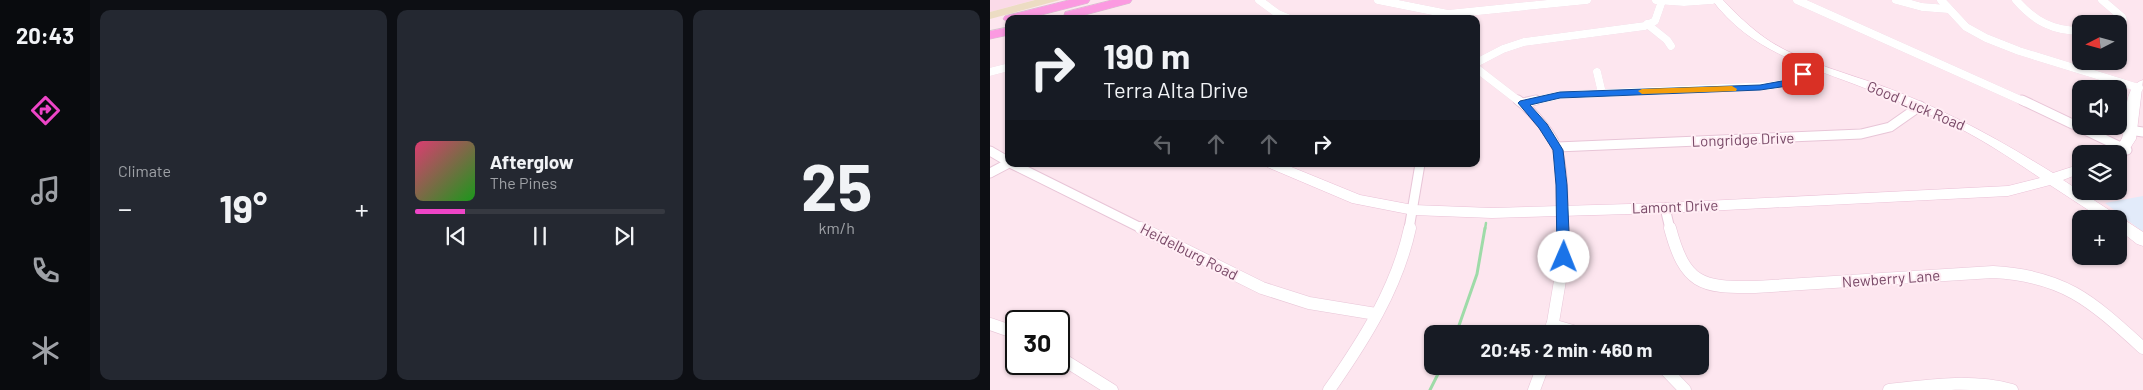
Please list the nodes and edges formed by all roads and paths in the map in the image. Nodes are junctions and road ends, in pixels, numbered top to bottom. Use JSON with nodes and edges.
{"nodes":[{"id":1,"x":1084,"y":0,"type":"edge"},
{"id":2,"x":1126,"y":0,"type":"edge"},
{"id":3,"x":1259,"y":0,"type":"edge"},
{"id":4,"x":1378,"y":0,"type":"edge"},
{"id":5,"x":1586,"y":0,"type":"edge"},
{"id":6,"x":1659,"y":0,"type":"edge"},
{"id":7,"x":1712,"y":0,"type":"edge"},
{"id":8,"x":1717,"y":0,"type":"edge"},
{"id":9,"x":1797,"y":0,"type":"edge"},
{"id":10,"x":1896,"y":0,"type":"edge"},
{"id":11,"x":1941,"y":0,"type":"edge"},
{"id":12,"x":2016,"y":0,"type":"edge"},
{"id":13,"x":2102,"y":0,"type":"edge"},
{"id":14,"x":1948,"y":9,"type":"junction"},
{"id":15,"x":1025,"y":15,"type":"edge"},
{"id":16,"x":1069,"y":15,"type":"edge"},
{"id":17,"x":1280,"y":15,"type":"edge"},
{"id":18,"x":1443,"y":15,"type":"edge"},
{"id":19,"x":1456,"y":15,"type":"edge"},
{"id":20,"x":2120,"y":15,"type":"edge"},
{"id":21,"x":1005,"y":20,"type":"edge"},
{"id":22,"x":990,"y":24,"type":"edge"},
{"id":23,"x":1647,"y":24,"type":"junction"},
{"id":24,"x":2072,"y":31,"type":"edge"},
{"id":25,"x":1005,"y":32,"type":"edge"},
{"id":26,"x":990,"y":36,"type":"edge"},
{"id":27,"x":1671,"y":46,"type":"dead end"},
{"id":28,"x":1480,"y":61,"type":"edge"},
{"id":29,"x":1815,"y":66,"type":"junction"},
{"id":30,"x":1005,"y":68,"type":"edge"},
{"id":31,"x":1480,"y":71,"type":"edge"},
{"id":32,"x":990,"y":72,"type":"edge"},
{"id":33,"x":1597,"y":72,"type":"dead end"},
{"id":34,"x":2141,"y":86,"type":"edge"},
{"id":35,"x":1602,"y":93,"type":"junction"},
{"id":36,"x":1523,"y":103,"type":"junction"},
{"id":37,"x":1920,"y":106,"type":"junction"},
{"id":38,"x":2140,"y":132,"type":"edge"},
{"id":39,"x":2109,"y":145,"type":"edge"},
{"id":40,"x":2127,"y":146,"type":"edge"},
{"id":41,"x":1557,"y":147,"type":"junction"},
{"id":42,"x":990,"y":151,"type":"edge"},
{"id":43,"x":1005,"y":160,"type":"edge"},
{"id":44,"x":1005,"y":166,"type":"edge"},
{"id":45,"x":1018,"y":167,"type":"edge"},
{"id":46,"x":1279,"y":167,"type":"edge"},
{"id":47,"x":1420,"y":167,"type":"edge"},
{"id":48,"x":2072,"y":172,"type":"edge"},
{"id":49,"x":990,"y":173,"type":"edge"},
{"id":50,"x":2053,"y":179,"type":"junction"},
{"id":51,"x":1666,"y":208,"type":"junction"},
{"id":52,"x":1413,"y":210,"type":"junction"},
{"id":53,"x":1562,"y":210,"type":"junction"},
{"id":54,"x":2100,"y":210,"type":"edge"},
{"id":55,"x":2127,"y":228,"type":"edge"},
{"id":56,"x":2143,"y":240,"type":"edge"},
{"id":57,"x":1376,"y":314,"type":"junction"},
{"id":58,"x":990,"y":324,"type":"edge"},
{"id":59,"x":1552,"y":325,"type":"edge"},
{"id":60,"x":1005,"y":329,"type":"edge"},
{"id":61,"x":2143,"y":348,"type":"edge"},
{"id":62,"x":1070,"y":364,"type":"edge"},
{"id":63,"x":1540,"y":375,"type":"edge"},
{"id":64,"x":1671,"y":375,"type":"edge"},
{"id":65,"x":1112,"y":390,"type":"edge"},
{"id":66,"x":1329,"y":390,"type":"edge"},
{"id":67,"x":1534,"y":390,"type":"edge"},
{"id":68,"x":1685,"y":390,"type":"edge"},
{"id":69,"x":1889,"y":390,"type":"edge"},
{"id":70,"x":2012,"y":390,"type":"edge"}],
"edges":[{"from":1,"to":15,"type":"highway"},
{"from":2,"to":16,"type":"highway"},
{"from":3,"to":17,"type":"street"},
{"from":4,"to":18,"type":"street"},
{"from":5,"to":19,"type":"street"},
{"from":6,"to":7,"type":"street"},
{"from":6,"to":23,"type":"street"},
{"from":8,"to":29,"type":"street","name":"Good Luck Road"},
{"from":9,"to":39,"type":"street"},
{"from":10,"to":14,"type":"street"},
{"from":11,"to":14,"type":"street"},
{"from":12,"to":24,"type":"street"},
{"from":13,"to":20,"type":"street"},
{"from":14,"to":34,"type":"street"},
{"from":21,"to":22,"type":"highway"},
{"from":23,"to":27,"type":"street"},
{"from":23,"to":28,"type":"street"},
{"from":25,"to":26,"type":"highway"},
{"from":29,"to":35,"type":"street"},
{"from":29,"to":37,"type":"street","name":"Good Luck Road"},
{"from":30,"to":32,"type":"street"},
{"from":31,"to":36,"type":"street"},
{"from":33,"to":35,"type":"street"},
{"from":34,"to":38,"type":"street"},
{"from":35,"to":36,"type":"street"},
{"from":36,"to":41,"type":"street"},
{"from":37,"to":41,"type":"street","name":"Longridge Drive"},
{"from":37,"to":50,"type":"street","name":"Good Luck Road"},
{"from":38,"to":40,"type":"street"},
{"from":41,"to":53,"type":"street"},
{"from":42,"to":43,"type":"street","name":"Heidelburg Road"},
{"from":44,"to":49,"type":"street"},
{"from":45,"to":57,"type":"street","name":"Heidelburg Road"},
{"from":46,"to":52,"type":"street","name":"Lamont Drive"},
{"from":47,"to":52,"type":"street"},
{"from":48,"to":50,"type":"street","name":"Lamont Drive"},
{"from":50,"to":51,"type":"street","name":"Lamont Drive"},
{"from":50,"to":54,"type":"street","name":"Good Luck Road"},
{"from":51,"to":53,"type":"street","name":"Lamont Drive"},
{"from":51,"to":61,"type":"street","name":"Newberry Lane"},
{"from":52,"to":53,"type":"street","name":"Lamont Drive"},
{"from":52,"to":57,"type":"street"},
{"from":53,"to":59,"type":"street"},
{"from":55,"to":56,"type":"street"},
{"from":57,"to":66,"type":"street"},
{"from":58,"to":60,"type":"street"},
{"from":62,"to":65,"type":"street"},
{"from":63,"to":67,"type":"street"},
{"from":64,"to":68,"type":"street"},
{"from":69,"to":70,"type":"street"}]}
